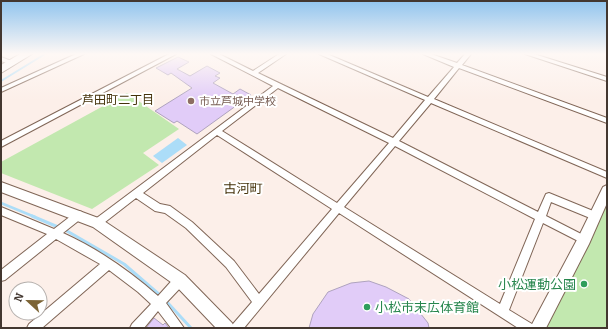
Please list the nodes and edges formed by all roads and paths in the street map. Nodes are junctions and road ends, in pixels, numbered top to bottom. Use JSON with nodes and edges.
{"nodes":[{"id":1,"x":46,"y":69,"type":"edge"},
{"id":2,"x":144,"y":69,"type":"edge"},
{"id":3,"x":246,"y":69,"type":"edge"},
{"id":4,"x":260,"y":69,"type":"edge"},
{"id":5,"x":359,"y":69,"type":"edge"},
{"id":6,"x":455,"y":69,"type":"edge"},
{"id":7,"x":467,"y":69,"type":"edge"},
{"id":8,"x":577,"y":69,"type":"edge"},
{"id":9,"x":254,"y":73,"type":"junction"},
{"id":10,"x":607,"y":79,"type":"edge"},
{"id":11,"x":278,"y":85,"type":"junction"},
{"id":12,"x":1,"y":90,"type":"edge"},
{"id":13,"x":431,"y":99,"type":"junction"},
{"id":14,"x":607,"y":121,"type":"edge"},
{"id":15,"x":218,"y":132,"type":"junction"},
{"id":16,"x":394,"y":142,"type":"junction"},
{"id":17,"x":1,"y":144,"type":"edge"},
{"id":18,"x":607,"y":175,"type":"edge"},
{"id":19,"x":1,"y":187,"type":"edge"},
{"id":20,"x":607,"y":190,"type":"edge"},
{"id":21,"x":136,"y":193,"type":"junction"},
{"id":22,"x":339,"y":208,"type":"junction"},
{"id":23,"x":1,"y":211,"type":"edge"},
{"id":24,"x":79,"y":215,"type":"junction"},
{"id":25,"x":595,"y":216,"type":"junction"},
{"id":26,"x":541,"y":218,"type":"junction"},
{"id":27,"x":97,"y":223,"type":"junction"},
{"id":28,"x":54,"y":234,"type":"junction"},
{"id":29,"x":584,"y":240,"type":"junction"},
{"id":30,"x":108,"y":264,"type":"junction"},
{"id":31,"x":1,"y":276,"type":"edge"},
{"id":32,"x":180,"y":280,"type":"junction"},
{"id":33,"x":259,"y":302,"type":"junction"},
{"id":34,"x":159,"y":304,"type":"junction"},
{"id":35,"x":503,"y":311,"type":"junction"},
{"id":36,"x":33,"y":328,"type":"edge"},
{"id":37,"x":136,"y":328,"type":"edge"},
{"id":38,"x":178,"y":328,"type":"edge"},
{"id":39,"x":227,"y":328,"type":"edge"},
{"id":40,"x":237,"y":328,"type":"edge"},
{"id":41,"x":528,"y":328,"type":"edge"},
{"id":42,"x":538,"y":328,"type":"edge"}],
"edges":[{"from":1,"to":12,"type":"street"},
{"from":2,"to":17,"type":"street"},
{"from":3,"to":9,"type":"street"},
{"from":4,"to":9,"type":"street"},
{"from":5,"to":13,"type":"street"},
{"from":6,"to":13,"type":"street"},
{"from":7,"to":14,"type":"street"},
{"from":8,"to":10,"type":"street"},
{"from":9,"to":11,"type":"street"},
{"from":11,"to":15,"type":"street"},
{"from":11,"to":16,"type":"street"},
{"from":13,"to":16,"type":"street"},
{"from":13,"to":18,"type":"street"},
{"from":15,"to":21,"type":"street"},
{"from":15,"to":22,"type":"street"},
{"from":16,"to":22,"type":"street"},
{"from":16,"to":26,"type":"street"},
{"from":19,"to":24,"type":"street"},
{"from":20,"to":25,"type":"street"},
{"from":21,"to":27,"type":"street"},
{"from":21,"to":33,"type":"street"},
{"from":22,"to":33,"type":"street"},
{"from":22,"to":35,"type":"street"},
{"from":23,"to":28,"type":"street"},
{"from":24,"to":27,"type":"street"},
{"from":24,"to":28,"type":"street"},
{"from":25,"to":26,"type":"street"},
{"from":25,"to":29,"type":"street"},
{"from":26,"to":29,"type":"street"},
{"from":26,"to":35,"type":"street"},
{"from":27,"to":32,"type":"street"},
{"from":28,"to":30,"type":"street"},
{"from":28,"to":31,"type":"street"},
{"from":29,"to":42,"type":"street"},
{"from":30,"to":34,"type":"street"},
{"from":30,"to":36,"type":"street"},
{"from":32,"to":34,"type":"street"},
{"from":32,"to":39,"type":"street"},
{"from":33,"to":40,"type":"street"},
{"from":34,"to":37,"type":"street"},
{"from":34,"to":38,"type":"street"},
{"from":35,"to":41,"type":"street"}]}
